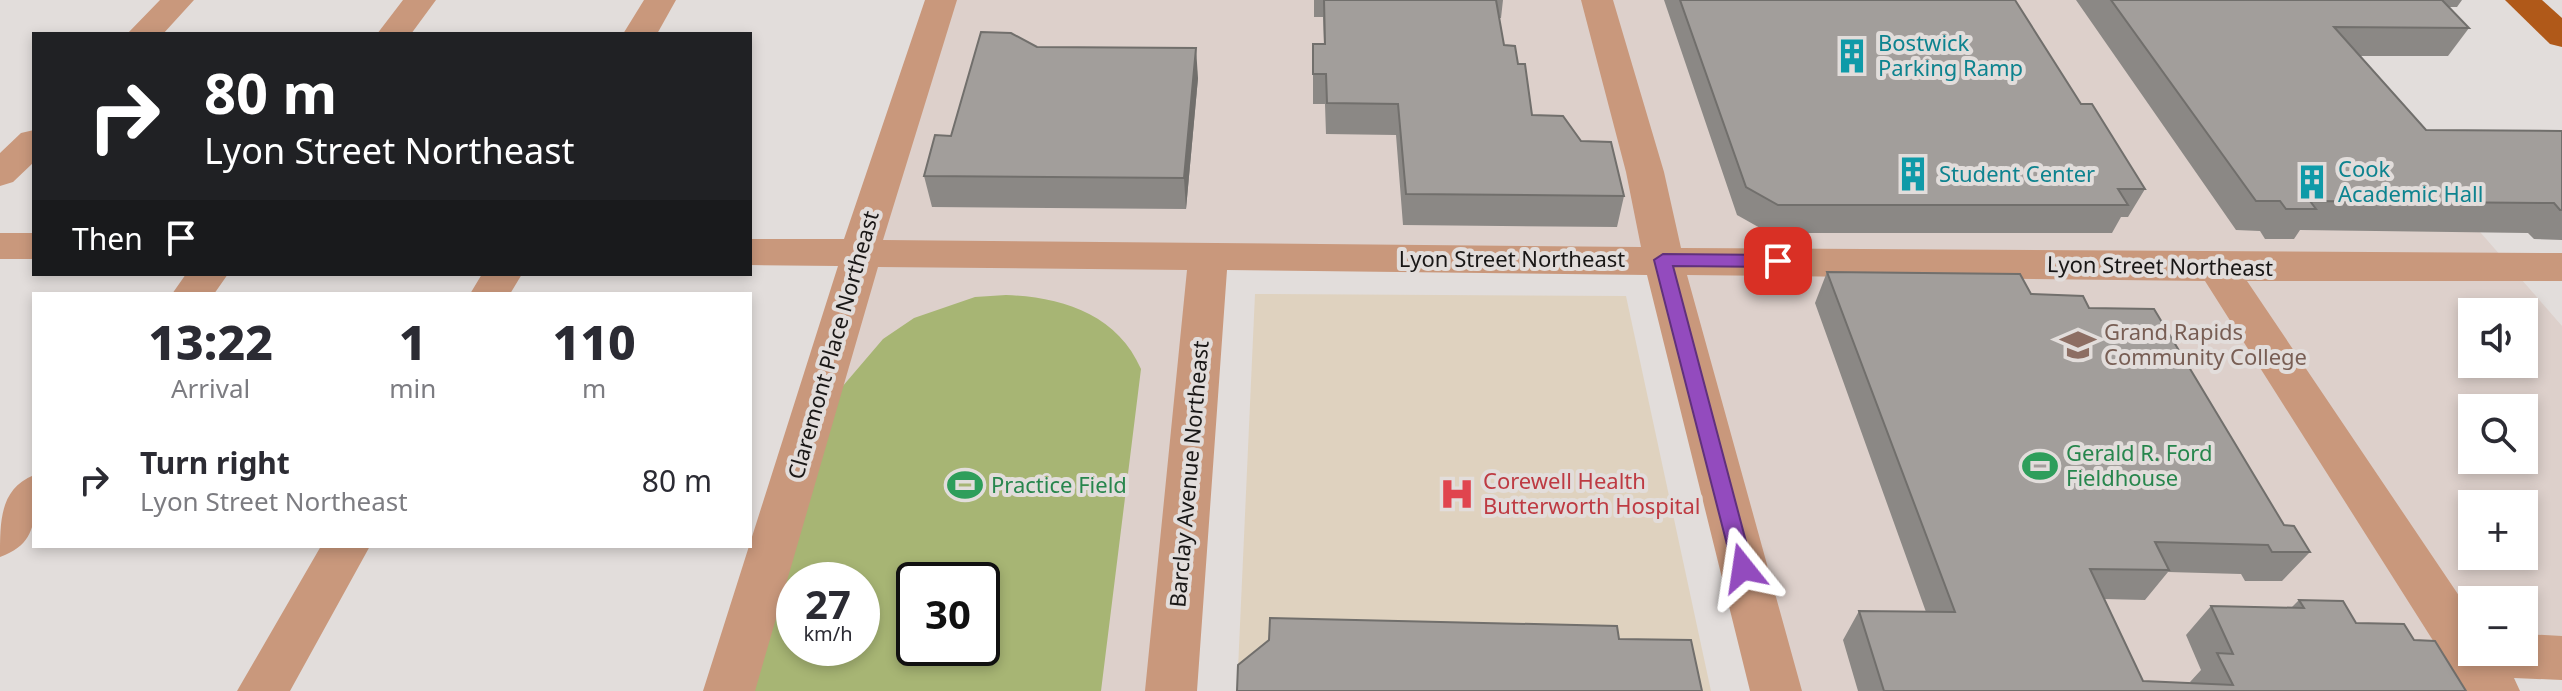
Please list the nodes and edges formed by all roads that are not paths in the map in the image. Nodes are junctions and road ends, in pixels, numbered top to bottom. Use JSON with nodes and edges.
{"nodes":[{"id":1,"x":178,"y":0,"type":"edge"},
{"id":2,"x":420,"y":0,"type":"edge"},
{"id":3,"x":660,"y":0,"type":"edge"},
{"id":4,"x":941,"y":0,"type":"edge"},
{"id":5,"x":1597,"y":0,"type":"edge"},
{"id":6,"x":2539,"y":6,"type":"edge"},
{"id":7,"x":146,"y":32,"type":"edge"},
{"id":8,"x":396,"y":32,"type":"edge"},
{"id":9,"x":641,"y":32,"type":"edge"},
{"id":10,"x":2562,"y":37,"type":"edge"},
{"id":11,"x":32,"y":143,"type":"edge"},
{"id":12,"x":0,"y":174,"type":"edge"},
{"id":13,"x":0,"y":246,"type":"edge"},
{"id":14,"x":32,"y":246,"type":"edge"},
{"id":15,"x":752,"y":252,"type":"edge"},
{"id":16,"x":862,"y":253,"type":"junction"},
{"id":17,"x":1208,"y":257,"type":"junction"},
{"id":18,"x":1663,"y":260,"type":"junction"},
{"id":19,"x":2217,"y":267,"type":"junction"},
{"id":20,"x":2562,"y":267,"type":"edge"},
{"id":21,"x":206,"y":276,"type":"edge"},
{"id":22,"x":194,"y":292,"type":"edge"},
{"id":23,"x":32,"y":497,"type":"edge"},
{"id":24,"x":0,"y":537,"type":"edge"},
{"id":25,"x":345,"y":548,"type":"edge"},
{"id":26,"x":2562,"y":658,"type":"edge"},
{"id":27,"x":2482,"y":672,"type":"edge"},
{"id":28,"x":263,"y":691,"type":"edge"},
{"id":29,"x":729,"y":691,"type":"edge"},
{"id":30,"x":1171,"y":691,"type":"edge"},
{"id":31,"x":1776,"y":691,"type":"edge"}],
"edges":[{"from":1,"to":7,"type":"street"},
{"from":2,"to":8,"type":"street"},
{"from":3,"to":9,"type":"street"},
{"from":4,"to":16,"type":"street","name":"Claremont Place Northeast"},
{"from":5,"to":18,"type":"street"},
{"from":6,"to":10,"type":"main road"},
{"from":11,"to":12,"type":"street"},
{"from":13,"to":14,"type":"street"},
{"from":15,"to":16,"type":"street","name":"Lyon Street Northeast"},
{"from":16,"to":17,"type":"street","name":"Lyon Street Northeast"},
{"from":16,"to":29,"type":"street","name":"Claremont Place Northeast"},
{"from":17,"to":18,"type":"street","name":"Lyon Street Northeast"},
{"from":17,"to":30,"type":"street","name":"Barclay Avenue Northeast"},
{"from":18,"to":19,"type":"street","name":"Lyon Street Northeast"},
{"from":18,"to":31,"type":"street"},
{"from":19,"to":20,"type":"street","name":"Lyon Street Northeast"},
{"from":19,"to":27,"type":"street"},
{"from":21,"to":22,"type":"street"},
{"from":23,"to":24,"type":"street"},
{"from":25,"to":28,"type":"street"},
{"from":26,"to":27,"type":"street"}]}
